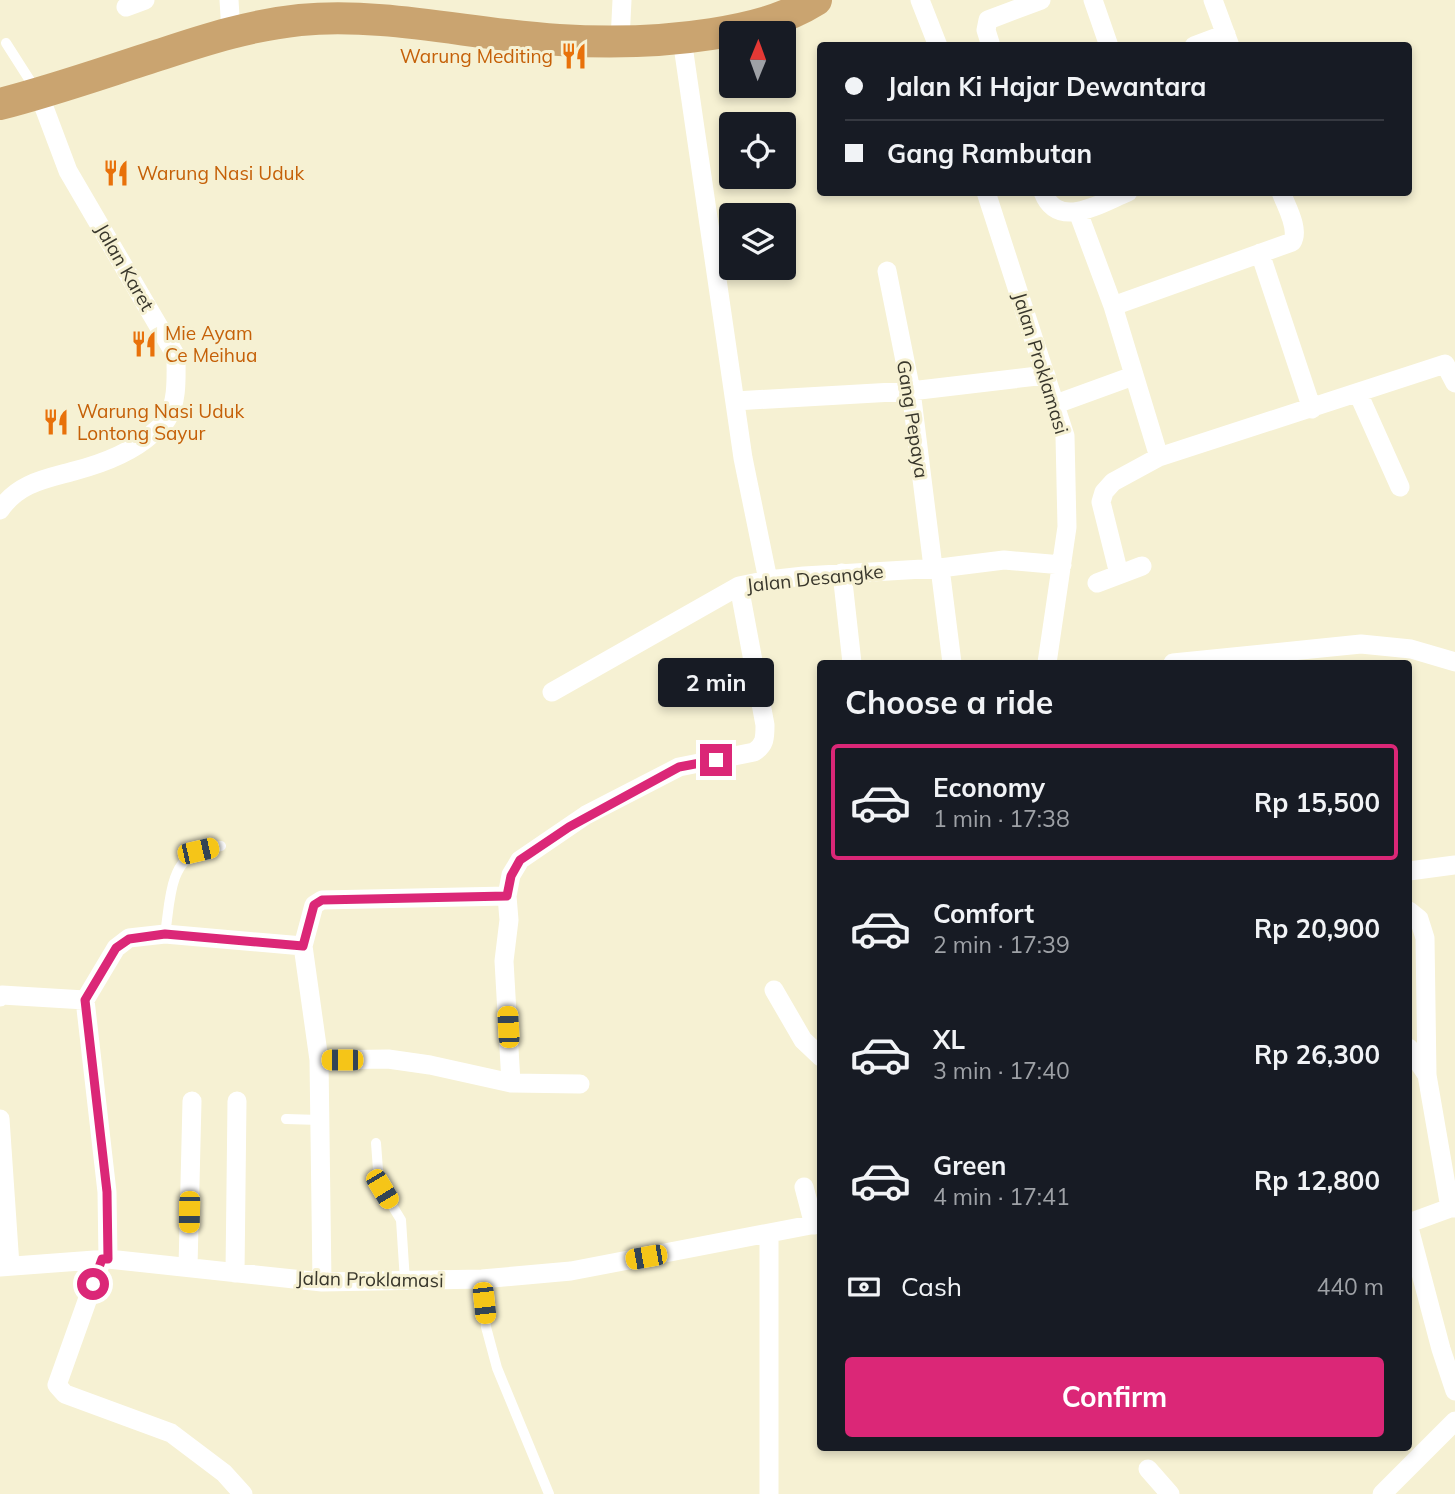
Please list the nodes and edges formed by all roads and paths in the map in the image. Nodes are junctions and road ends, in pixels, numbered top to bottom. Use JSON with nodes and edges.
{"nodes":[{"id":1,"x":145,"y":0,"type":"edge"},
{"id":2,"x":229,"y":0,"type":"edge"},
{"id":3,"x":622,"y":0,"type":"edge"},
{"id":4,"x":816,"y":0,"type":"edge"},
{"id":5,"x":920,"y":0,"type":"edge"},
{"id":6,"x":1041,"y":0,"type":"edge"},
{"id":7,"x":1093,"y":0,"type":"edge"},
{"id":8,"x":1213,"y":0,"type":"edge"},
{"id":9,"x":126,"y":8,"type":"dead end"},
{"id":10,"x":231,"y":32,"type":"junction"},
{"id":11,"x":682,"y":39,"type":"junction"},
{"id":12,"x":1228,"y":40,"type":"edge"},
{"id":13,"x":621,"y":41,"type":"junction"},
{"id":14,"x":936,"y":42,"type":"edge"},
{"id":15,"x":990,"y":42,"type":"edge"},
{"id":16,"x":1108,"y":42,"type":"edge"},
{"id":17,"x":6,"y":43,"type":"dead end"},
{"id":18,"x":39,"y":94,"type":"junction"},
{"id":19,"x":0,"y":104,"type":"edge"},
{"id":20,"x":987,"y":196,"type":"edge"},
{"id":21,"x":1045,"y":196,"type":"edge"},
{"id":22,"x":1118,"y":196,"type":"edge"},
{"id":23,"x":1282,"y":196,"type":"edge"},
{"id":24,"x":1078,"y":212,"type":"junction"},
{"id":25,"x":1260,"y":253,"type":"junction"},
{"id":26,"x":887,"y":271,"type":"dead end"},
{"id":27,"x":1112,"y":306,"type":"junction"},
{"id":28,"x":1046,"y":375,"type":"junction"},
{"id":29,"x":1133,"y":376,"type":"junction"},
{"id":30,"x":1455,"y":383,"type":"edge"},
{"id":31,"x":911,"y":391,"type":"junction"},
{"id":32,"x":1358,"y":393,"type":"junction"},
{"id":33,"x":735,"y":401,"type":"junction"},
{"id":34,"x":1056,"y":404,"type":"junction"},
{"id":35,"x":1312,"y":409,"type":"junction"},
{"id":36,"x":1159,"y":457,"type":"junction"},
{"id":37,"x":1400,"y":487,"type":"dead end"},
{"id":38,"x":0,"y":510,"type":"edge"},
{"id":39,"x":1062,"y":565,"type":"junction"},
{"id":40,"x":1142,"y":566,"type":"dead end"},
{"id":41,"x":936,"y":568,"type":"junction"},
{"id":42,"x":842,"y":573,"type":"junction"},
{"id":43,"x":1119,"y":574,"type":"junction"},
{"id":44,"x":768,"y":580,"type":"junction"},
{"id":45,"x":1097,"y":583,"type":"dead end"},
{"id":46,"x":738,"y":586,"type":"junction"},
{"id":47,"x":852,"y":660,"type":"edge"},
{"id":48,"x":951,"y":660,"type":"edge"},
{"id":49,"x":1047,"y":660,"type":"edge"},
{"id":50,"x":1203,"y":660,"type":"edge"},
{"id":51,"x":1455,"y":662,"type":"edge"},
{"id":52,"x":552,"y":692,"type":"dead end"},
{"id":53,"x":221,"y":846,"type":"dead end"},
{"id":54,"x":1455,"y":865,"type":"edge"},
{"id":55,"x":1412,"y":871,"type":"edge"},
{"id":56,"x":507,"y":896,"type":"junction"},
{"id":57,"x":1412,"y":913,"type":"edge"},
{"id":58,"x":165,"y":934,"type":"junction"},
{"id":59,"x":303,"y":946,"type":"junction"},
{"id":60,"x":774,"y":990,"type":"dead end"},
{"id":61,"x":0,"y":997,"type":"edge"},
{"id":62,"x":85,"y":1000,"type":"junction"},
{"id":63,"x":1412,"y":1052,"type":"edge"},
{"id":64,"x":817,"y":1053,"type":"edge"},
{"id":65,"x":319,"y":1060,"type":"junction"},
{"id":66,"x":1427,"y":1075,"type":"junction"},
{"id":67,"x":511,"y":1083,"type":"junction"},
{"id":68,"x":580,"y":1084,"type":"dead end"},
{"id":69,"x":192,"y":1101,"type":"dead end"},
{"id":70,"x":237,"y":1101,"type":"dead end"},
{"id":71,"x":0,"y":1119,"type":"edge"},
{"id":72,"x":286,"y":1119,"type":"dead end"},
{"id":73,"x":320,"y":1120,"type":"junction"},
{"id":74,"x":376,"y":1143,"type":"dead end"},
{"id":75,"x":804,"y":1188,"type":"dead end"},
{"id":76,"x":1452,"y":1208,"type":"edge"},
{"id":77,"x":817,"y":1224,"type":"edge"},
{"id":78,"x":1412,"y":1225,"type":"edge"},
{"id":79,"x":769,"y":1234,"type":"junction"},
{"id":80,"x":1412,"y":1238,"type":"edge"},
{"id":81,"x":105,"y":1259,"type":"junction"},
{"id":82,"x":5,"y":1266,"type":"edge"},
{"id":83,"x":188,"y":1267,"type":"junction"},
{"id":84,"x":235,"y":1273,"type":"junction"},
{"id":85,"x":482,"y":1279,"type":"junction"},
{"id":86,"x":405,"y":1280,"type":"junction"},
{"id":87,"x":322,"y":1282,"type":"junction"},
{"id":88,"x":1455,"y":1391,"type":"edge"},
{"id":89,"x":1455,"y":1421,"type":"edge"},
{"id":90,"x":1148,"y":1469,"type":"dead end"},
{"id":91,"x":243,"y":1494,"type":"edge"},
{"id":92,"x":549,"y":1494,"type":"edge"},
{"id":93,"x":769,"y":1494,"type":"edge"},
{"id":94,"x":1170,"y":1494,"type":"edge"},
{"id":95,"x":1382,"y":1494,"type":"edge"}],
"edges":[{"from":1,"to":9,"type":"street"},
{"from":2,"to":10,"type":"street"},
{"from":3,"to":13,"type":"street"},
{"from":4,"to":11,"type":"highway"},
{"from":5,"to":14,"type":"street"},
{"from":6,"to":15,"type":"street"},
{"from":7,"to":16,"type":"street"},
{"from":8,"to":12,"type":"street"},
{"from":10,"to":13,"type":"highway"},
{"from":10,"to":18,"type":"highway"},
{"from":11,"to":13,"type":"highway"},
{"from":11,"to":33,"type":"street"},
{"from":17,"to":18,"type":"lane"},
{"from":18,"to":19,"type":"highway"},
{"from":18,"to":38,"type":"street","name":"Jalan Karet"},
{"from":20,"to":28,"type":"street","name":"Jalan Proklamasi"},
{"from":21,"to":24,"type":"street"},
{"from":22,"to":24,"type":"street"},
{"from":23,"to":25,"type":"street"},
{"from":24,"to":27,"type":"street"},
{"from":25,"to":27,"type":"street"},
{"from":25,"to":35,"type":"street"},
{"from":26,"to":31,"type":"street","name":"Gang Pepaya"},
{"from":27,"to":29,"type":"street"},
{"from":28,"to":31,"type":"street"},
{"from":28,"to":34,"type":"street","name":"Jalan Proklamasi"},
{"from":29,"to":34,"type":"street"},
{"from":29,"to":36,"type":"street"},
{"from":30,"to":32,"type":"street"},
{"from":31,"to":33,"type":"street"},
{"from":31,"to":41,"type":"street","name":"Gang Pepaya"},
{"from":32,"to":35,"type":"street"},
{"from":32,"to":37,"type":"street"},
{"from":33,"to":44,"type":"street"},
{"from":34,"to":39,"type":"street","name":"Jalan Proklamasi"},
{"from":35,"to":36,"type":"street"},
{"from":36,"to":43,"type":"street"},
{"from":39,"to":41,"type":"street","name":"Jalan Desangke"},
{"from":39,"to":49,"type":"street","name":"Jalan Proklamasi"},
{"from":40,"to":43,"type":"street"},
{"from":41,"to":42,"type":"street","name":"Jalan Desangke"},
{"from":41,"to":48,"type":"street","name":"Gang Pepaya"},
{"from":42,"to":44,"type":"street","name":"Jalan Desangke"},
{"from":42,"to":47,"type":"street"},
{"from":43,"to":45,"type":"street"},
{"from":44,"to":46,"type":"street","name":"Jalan Desangke"},
{"from":46,"to":52,"type":"street","name":"Jalan Desangke"},
{"from":46,"to":56,"type":"street"},
{"from":50,"to":51,"type":"street"},
{"from":53,"to":58,"type":"lane"},
{"from":54,"to":55,"type":"street"},
{"from":56,"to":59,"type":"street"},
{"from":56,"to":67,"type":"street"},
{"from":57,"to":66,"type":"street"},
{"from":58,"to":59,"type":"street"},
{"from":58,"to":62,"type":"street"},
{"from":59,"to":65,"type":"street"},
{"from":60,"to":64,"type":"street"},
{"from":61,"to":62,"type":"street"},
{"from":62,"to":81,"type":"street"},
{"from":63,"to":66,"type":"street"},
{"from":65,"to":67,"type":"street"},
{"from":65,"to":73,"type":"street"},
{"from":66,"to":76,"type":"street"},
{"from":67,"to":68,"type":"street"},
{"from":69,"to":83,"type":"street"},
{"from":70,"to":84,"type":"street"},
{"from":71,"to":82,"type":"street"},
{"from":72,"to":73,"type":"lane"},
{"from":73,"to":87,"type":"street"},
{"from":74,"to":86,"type":"lane"},
{"from":75,"to":77,"type":"street"},
{"from":76,"to":78,"type":"street"},
{"from":77,"to":79,"type":"street","name":"Jalan Proklamasi"},
{"from":79,"to":85,"type":"street","name":"Jalan Proklamasi"},
{"from":79,"to":93,"type":"street"},
{"from":80,"to":88,"type":"street"},
{"from":81,"to":82,"type":"street","name":"Jalan Proklamasi"},
{"from":81,"to":83,"type":"street","name":"Jalan Proklamasi"},
{"from":81,"to":91,"type":"street"},
{"from":83,"to":84,"type":"street","name":"Jalan Proklamasi"},
{"from":84,"to":87,"type":"street","name":"Jalan Proklamasi"},
{"from":85,"to":86,"type":"street","name":"Jalan Proklamasi"},
{"from":85,"to":92,"type":"lane"},
{"from":86,"to":87,"type":"street","name":"Jalan Proklamasi"},
{"from":89,"to":95,"type":"street"},
{"from":90,"to":94,"type":"street"}]}
